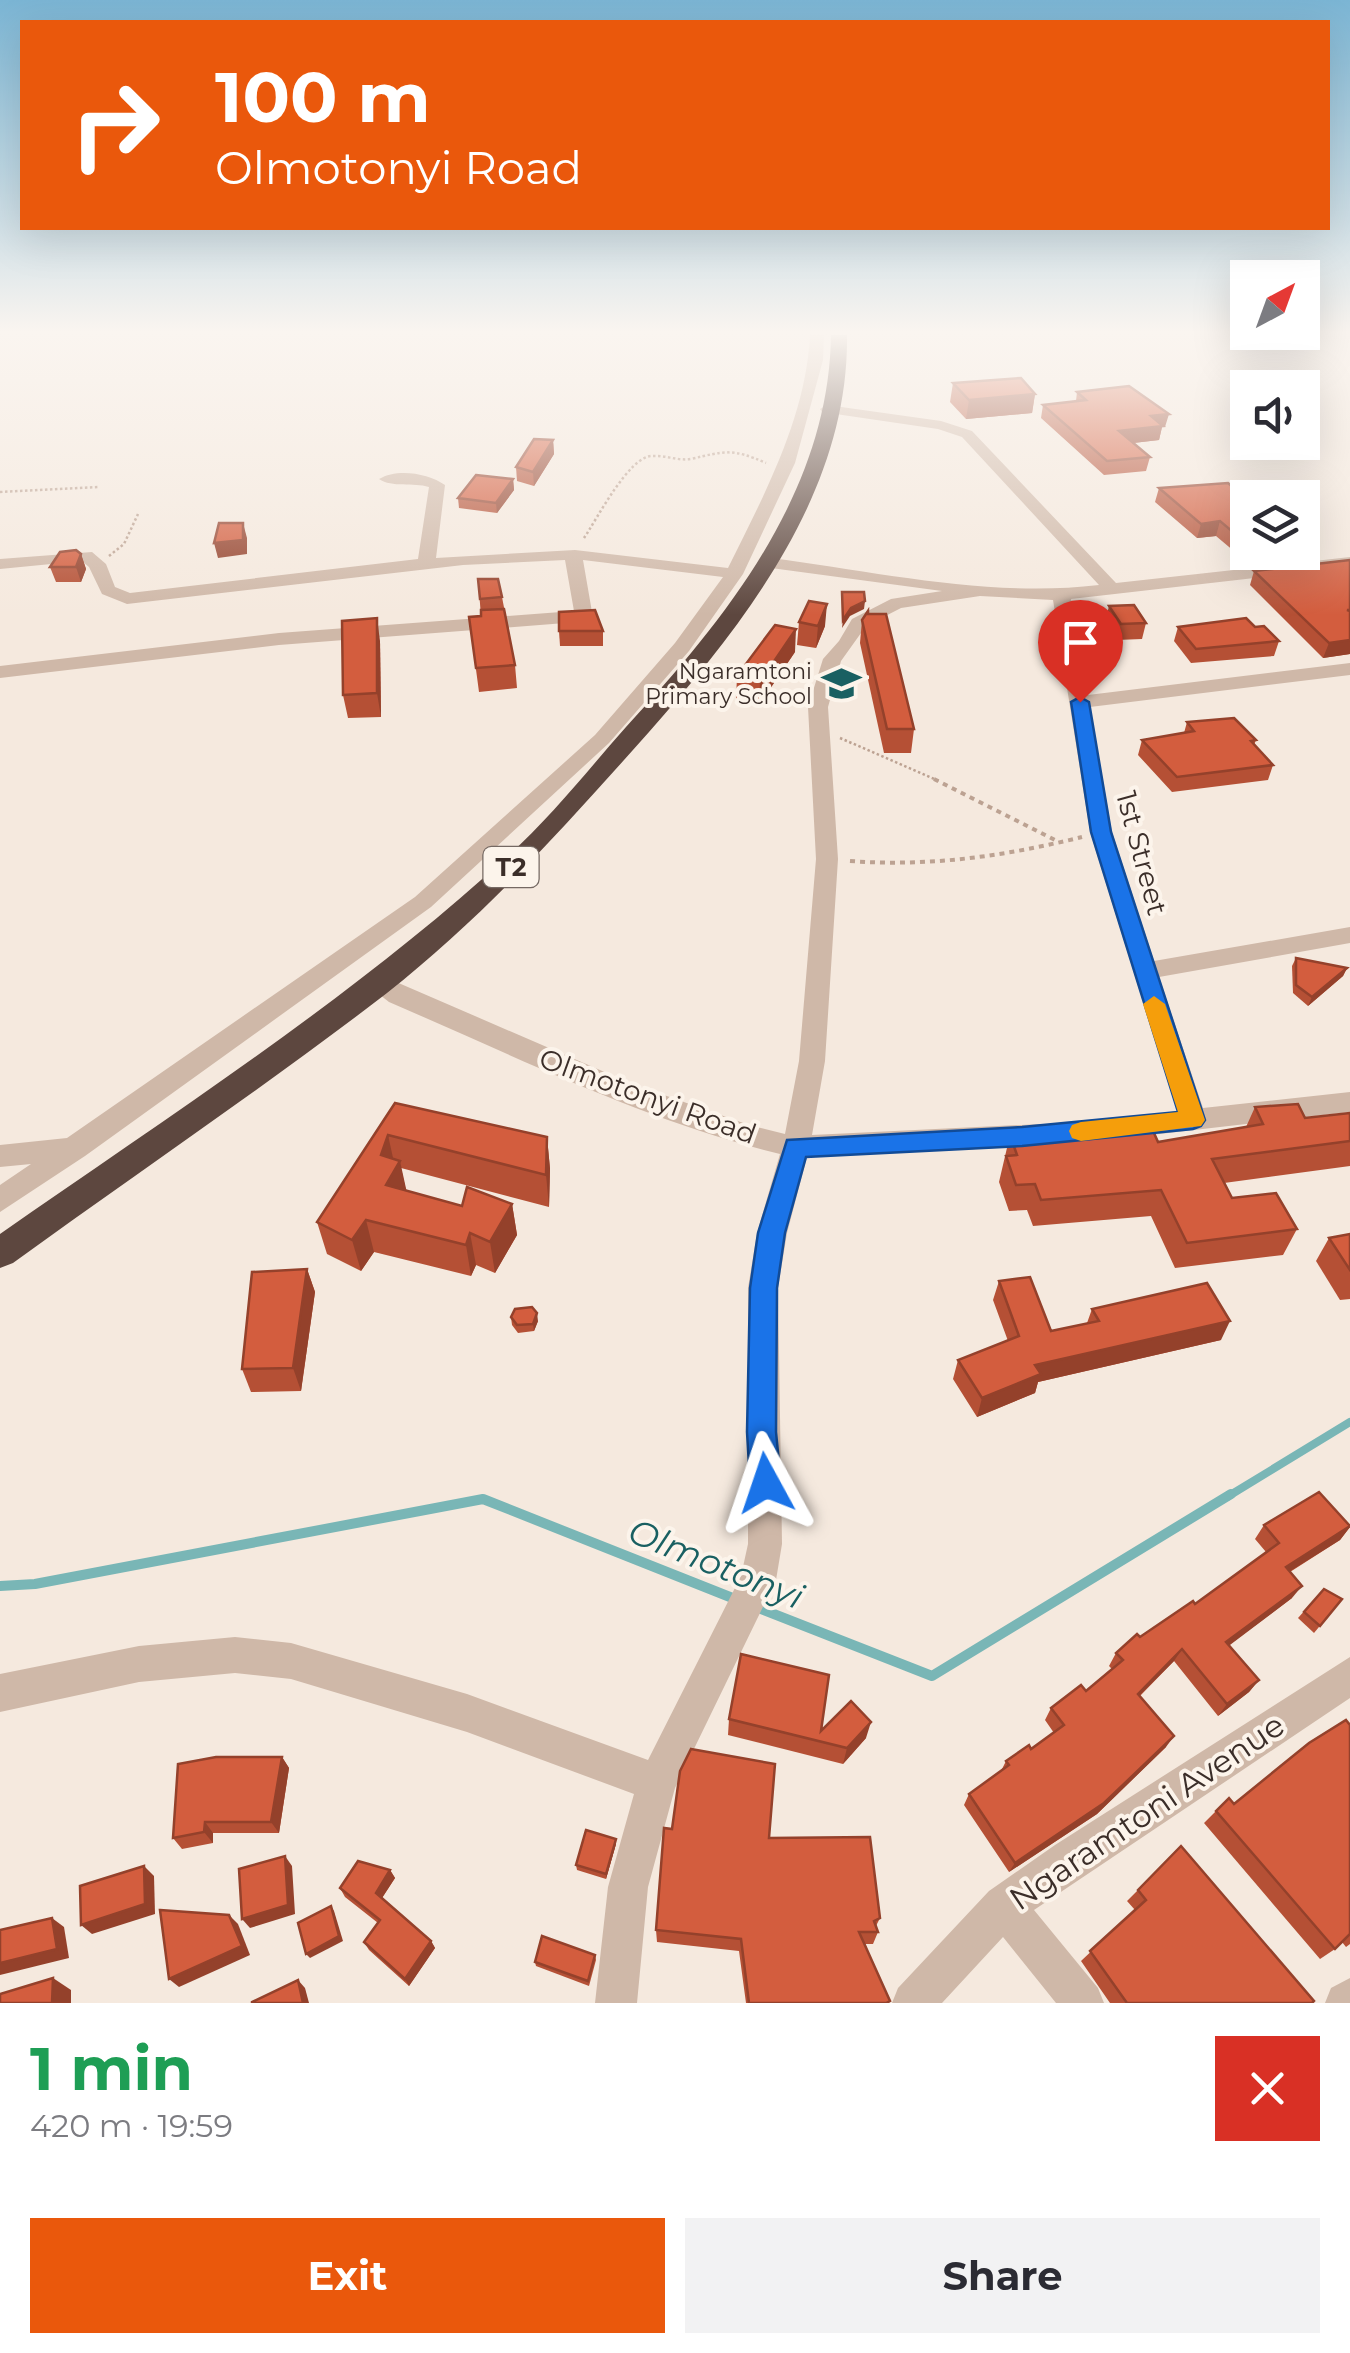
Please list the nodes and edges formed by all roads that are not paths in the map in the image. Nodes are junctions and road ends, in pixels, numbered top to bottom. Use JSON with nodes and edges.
{"nodes":[{"id":1,"x":797,"y":428,"type":"edge"},
{"id":2,"x":821,"y":428,"type":"edge"},
{"id":3,"x":946,"y":428,"type":"edge"},
{"id":4,"x":387,"y":479,"type":"dead end"},
{"id":5,"x":572,"y":555,"type":"junction"},
{"id":6,"x":1350,"y":562,"type":"edge"},
{"id":7,"x":771,"y":563,"type":"junction"},
{"id":8,"x":0,"y":564,"type":"edge"},
{"id":9,"x":426,"y":566,"type":"junction"},
{"id":10,"x":734,"y":574,"type":"junction"},
{"id":11,"x":1112,"y":589,"type":"junction"},
{"id":12,"x":980,"y":590,"type":"junction"},
{"id":13,"x":1061,"y":595,"type":"junction"},
{"id":14,"x":1350,"y":668,"type":"edge"},
{"id":15,"x":0,"y":672,"type":"edge"},
{"id":16,"x":1080,"y":702,"type":"junction"},
{"id":17,"x":1350,"y":935,"type":"edge"},
{"id":18,"x":1143,"y":971,"type":"junction"},
{"id":19,"x":378,"y":984,"type":"junction"},
{"id":20,"x":1350,"y":1102,"type":"edge"},
{"id":21,"x":1193,"y":1120,"type":"junction"},
{"id":22,"x":796,"y":1147,"type":"junction"},
{"id":23,"x":78,"y":1148,"type":"junction"},
{"id":24,"x":0,"y":1156,"type":"edge"},
{"id":25,"x":0,"y":1200,"type":"edge"},
{"id":26,"x":0,"y":1253,"type":"edge"},
{"id":27,"x":1350,"y":1676,"type":"edge"},
{"id":28,"x":0,"y":1693,"type":"edge"},
{"id":29,"x":657,"y":1783,"type":"junction"},
{"id":30,"x":1004,"y":1906,"type":"junction"},
{"id":31,"x":616,"y":2003,"type":"edge"},
{"id":32,"x":914,"y":2003,"type":"edge"},
{"id":33,"x":1082,"y":2003,"type":"edge"}],
"edges":[{"from":1,"to":10,"type":"street"},
{"from":2,"to":7,"type":"highway","number":"T2"},
{"from":3,"to":11,"type":"street"},
{"from":4,"to":9,"type":"street"},
{"from":5,"to":9,"type":"street"},
{"from":5,"to":10,"type":"street"},
{"from":5,"to":15,"type":"street"},
{"from":6,"to":11,"type":"street"},
{"from":7,"to":12,"type":"street"},
{"from":7,"to":19,"type":"highway","number":"T2"},
{"from":8,"to":9,"type":"street"},
{"from":10,"to":23,"type":"street"},
{"from":11,"to":13,"type":"street"},
{"from":12,"to":13,"type":"street"},
{"from":12,"to":22,"type":"street"},
{"from":13,"to":16,"type":"street","name":"1st Street"},
{"from":14,"to":16,"type":"street"},
{"from":16,"to":18,"type":"street","name":"1st Street"},
{"from":17,"to":18,"type":"street"},
{"from":18,"to":21,"type":"street","name":"1st Street"},
{"from":19,"to":22,"type":"street","name":"Olmotonyi Road"},
{"from":19,"to":26,"type":"highway","number":"T2"},
{"from":20,"to":21,"type":"street","name":"Olmotonyi Road"},
{"from":21,"to":22,"type":"street","name":"Olmotonyi Road"},
{"from":22,"to":29,"type":"street"},
{"from":23,"to":24,"type":"street"},
{"from":23,"to":25,"type":"street"},
{"from":27,"to":30,"type":"street","name":"Ngaramtoni Avenue"},
{"from":28,"to":29,"type":"street"},
{"from":29,"to":31,"type":"street"},
{"from":30,"to":32,"type":"street","name":"Ngaramtoni Avenue"},
{"from":30,"to":33,"type":"street"}]}
